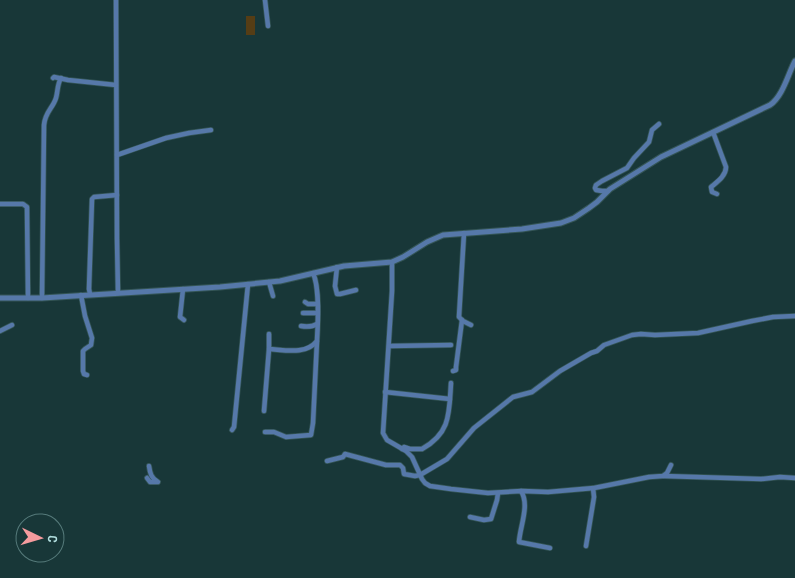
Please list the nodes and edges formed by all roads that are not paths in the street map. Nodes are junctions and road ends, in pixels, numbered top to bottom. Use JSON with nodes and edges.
{"nodes":[{"id":1,"x":116,"y":0,"type":"edge"},
{"id":2,"x":265,"y":0,"type":"edge"},
{"id":3,"x":268,"y":26,"type":"dead end"},
{"id":4,"x":795,"y":61,"type":"edge"},
{"id":5,"x":53,"y":78,"type":"dead end"},
{"id":6,"x":61,"y":78,"type":"junction"},
{"id":7,"x":116,"y":85,"type":"junction"},
{"id":8,"x":659,"y":124,"type":"dead end"},
{"id":9,"x":211,"y":130,"type":"dead end"},
{"id":10,"x":713,"y":132,"type":"junction"},
{"id":11,"x":117,"y":155,"type":"junction"},
{"id":12,"x":608,"y":191,"type":"junction"},
{"id":13,"x":717,"y":194,"type":"dead end"},
{"id":14,"x":117,"y":195,"type":"junction"},
{"id":15,"x":0,"y":204,"type":"edge"},
{"id":16,"x":464,"y":233,"type":"junction"},
{"id":17,"x":392,"y":262,"type":"junction"},
{"id":18,"x":337,"y":267,"type":"junction"},
{"id":19,"x":313,"y":273,"type":"junction"},
{"id":20,"x":269,"y":282,"type":"junction"},
{"id":21,"x":248,"y":284,"type":"junction"},
{"id":22,"x":183,"y":289,"type":"junction"},
{"id":23,"x":356,"y":290,"type":"dead end"},
{"id":24,"x":118,"y":293,"type":"junction"},
{"id":25,"x":90,"y":294,"type":"junction"},
{"id":26,"x":81,"y":295,"type":"junction"},
{"id":27,"x":273,"y":296,"type":"dead end"},
{"id":28,"x":0,"y":298,"type":"edge"},
{"id":29,"x":28,"y":298,"type":"junction"},
{"id":30,"x":42,"y":298,"type":"junction"},
{"id":31,"x":305,"y":302,"type":"dead end"},
{"id":32,"x":317,"y":304,"type":"junction"},
{"id":33,"x":303,"y":313,"type":"dead end"},
{"id":34,"x":317,"y":313,"type":"junction"},
{"id":35,"x":795,"y":316,"type":"edge"},
{"id":36,"x":184,"y":320,"type":"dead end"},
{"id":37,"x":462,"y":320,"type":"junction"},
{"id":38,"x":317,"y":324,"type":"junction"},
{"id":39,"x":471,"y":324,"type":"dead end"},
{"id":40,"x":12,"y":325,"type":"dead end"},
{"id":41,"x":302,"y":326,"type":"dead end"},
{"id":42,"x":0,"y":331,"type":"edge"},
{"id":43,"x":269,"y":334,"type":"dead end"},
{"id":44,"x":317,"y":341,"type":"junction"},
{"id":45,"x":451,"y":345,"type":"dead end"},
{"id":46,"x":389,"y":346,"type":"junction"},
{"id":47,"x":269,"y":349,"type":"junction"},
{"id":48,"x":453,"y":371,"type":"dead end"},
{"id":49,"x":87,"y":375,"type":"dead end"},
{"id":50,"x":451,"y":383,"type":"dead end"},
{"id":51,"x":385,"y":392,"type":"junction"},
{"id":52,"x":450,"y":398,"type":"junction"},
{"id":53,"x":264,"y":411,"type":"dead end"},
{"id":54,"x":232,"y":430,"type":"dead end"},
{"id":55,"x":265,"y":432,"type":"dead end"},
{"id":56,"x":402,"y":449,"type":"junction"},
{"id":57,"x":327,"y":461,"type":"dead end"},
{"id":58,"x":671,"y":465,"type":"dead end"},
{"id":59,"x":149,"y":466,"type":"dead end"},
{"id":60,"x":420,"y":475,"type":"junction"},
{"id":61,"x":663,"y":476,"type":"junction"},
{"id":62,"x":147,"y":478,"type":"dead end"},
{"id":63,"x":795,"y":478,"type":"edge"},
{"id":64,"x":593,"y":488,"type":"junction"},
{"id":65,"x":521,"y":491,"type":"junction"},
{"id":66,"x":498,"y":492,"type":"junction"},
{"id":67,"x":470,"y":517,"type":"dead end"},
{"id":68,"x":586,"y":546,"type":"dead end"},
{"id":69,"x":550,"y":548,"type":"dead end"}],
"edges":[{"from":1,"to":7,"type":"street"},
{"from":2,"to":3,"type":"street"},
{"from":4,"to":10,"type":"street"},
{"from":5,"to":6,"type":"street"},
{"from":6,"to":7,"type":"street"},
{"from":6,"to":30,"type":"street"},
{"from":7,"to":11,"type":"street"},
{"from":8,"to":12,"type":"street"},
{"from":9,"to":11,"type":"street"},
{"from":10,"to":12,"type":"street"},
{"from":10,"to":13,"type":"street"},
{"from":11,"to":14,"type":"street"},
{"from":12,"to":16,"type":"street"},
{"from":14,"to":24,"type":"street"},
{"from":14,"to":25,"type":"street"},
{"from":15,"to":29,"type":"street"},
{"from":16,"to":17,"type":"street"},
{"from":16,"to":37,"type":"street"},
{"from":17,"to":18,"type":"street"},
{"from":17,"to":46,"type":"street"},
{"from":18,"to":19,"type":"street"},
{"from":18,"to":23,"type":"street"},
{"from":19,"to":20,"type":"street"},
{"from":19,"to":32,"type":"street"},
{"from":20,"to":21,"type":"street"},
{"from":20,"to":27,"type":"street"},
{"from":21,"to":22,"type":"street"},
{"from":21,"to":54,"type":"street"},
{"from":22,"to":24,"type":"street"},
{"from":22,"to":36,"type":"street"},
{"from":24,"to":25,"type":"street"},
{"from":25,"to":26,"type":"street"},
{"from":26,"to":30,"type":"street"},
{"from":26,"to":49,"type":"street"},
{"from":28,"to":29,"type":"street"},
{"from":29,"to":30,"type":"street"},
{"from":31,"to":32,"type":"street"},
{"from":32,"to":34,"type":"street"},
{"from":33,"to":34,"type":"street"},
{"from":34,"to":38,"type":"street"},
{"from":35,"to":60,"type":"street"},
{"from":37,"to":39,"type":"street"},
{"from":37,"to":48,"type":"street"},
{"from":38,"to":41,"type":"street"},
{"from":38,"to":44,"type":"street"},
{"from":40,"to":42,"type":"street"},
{"from":43,"to":47,"type":"street"},
{"from":44,"to":47,"type":"street"},
{"from":44,"to":55,"type":"street"},
{"from":45,"to":46,"type":"street"},
{"from":46,"to":51,"type":"street"},
{"from":47,"to":53,"type":"street"},
{"from":50,"to":52,"type":"street"},
{"from":51,"to":52,"type":"street"},
{"from":51,"to":56,"type":"street"},
{"from":52,"to":56,"type":"street"},
{"from":56,"to":60,"type":"street"},
{"from":57,"to":60,"type":"street"},
{"from":58,"to":61,"type":"street"},
{"from":59,"to":62,"type":"street"},
{"from":60,"to":66,"type":"street"},
{"from":61,"to":63,"type":"street"},
{"from":61,"to":64,"type":"street"},
{"from":64,"to":65,"type":"street"},
{"from":64,"to":68,"type":"street"},
{"from":65,"to":66,"type":"street"},
{"from":65,"to":69,"type":"street"},
{"from":66,"to":67,"type":"street"}]}
